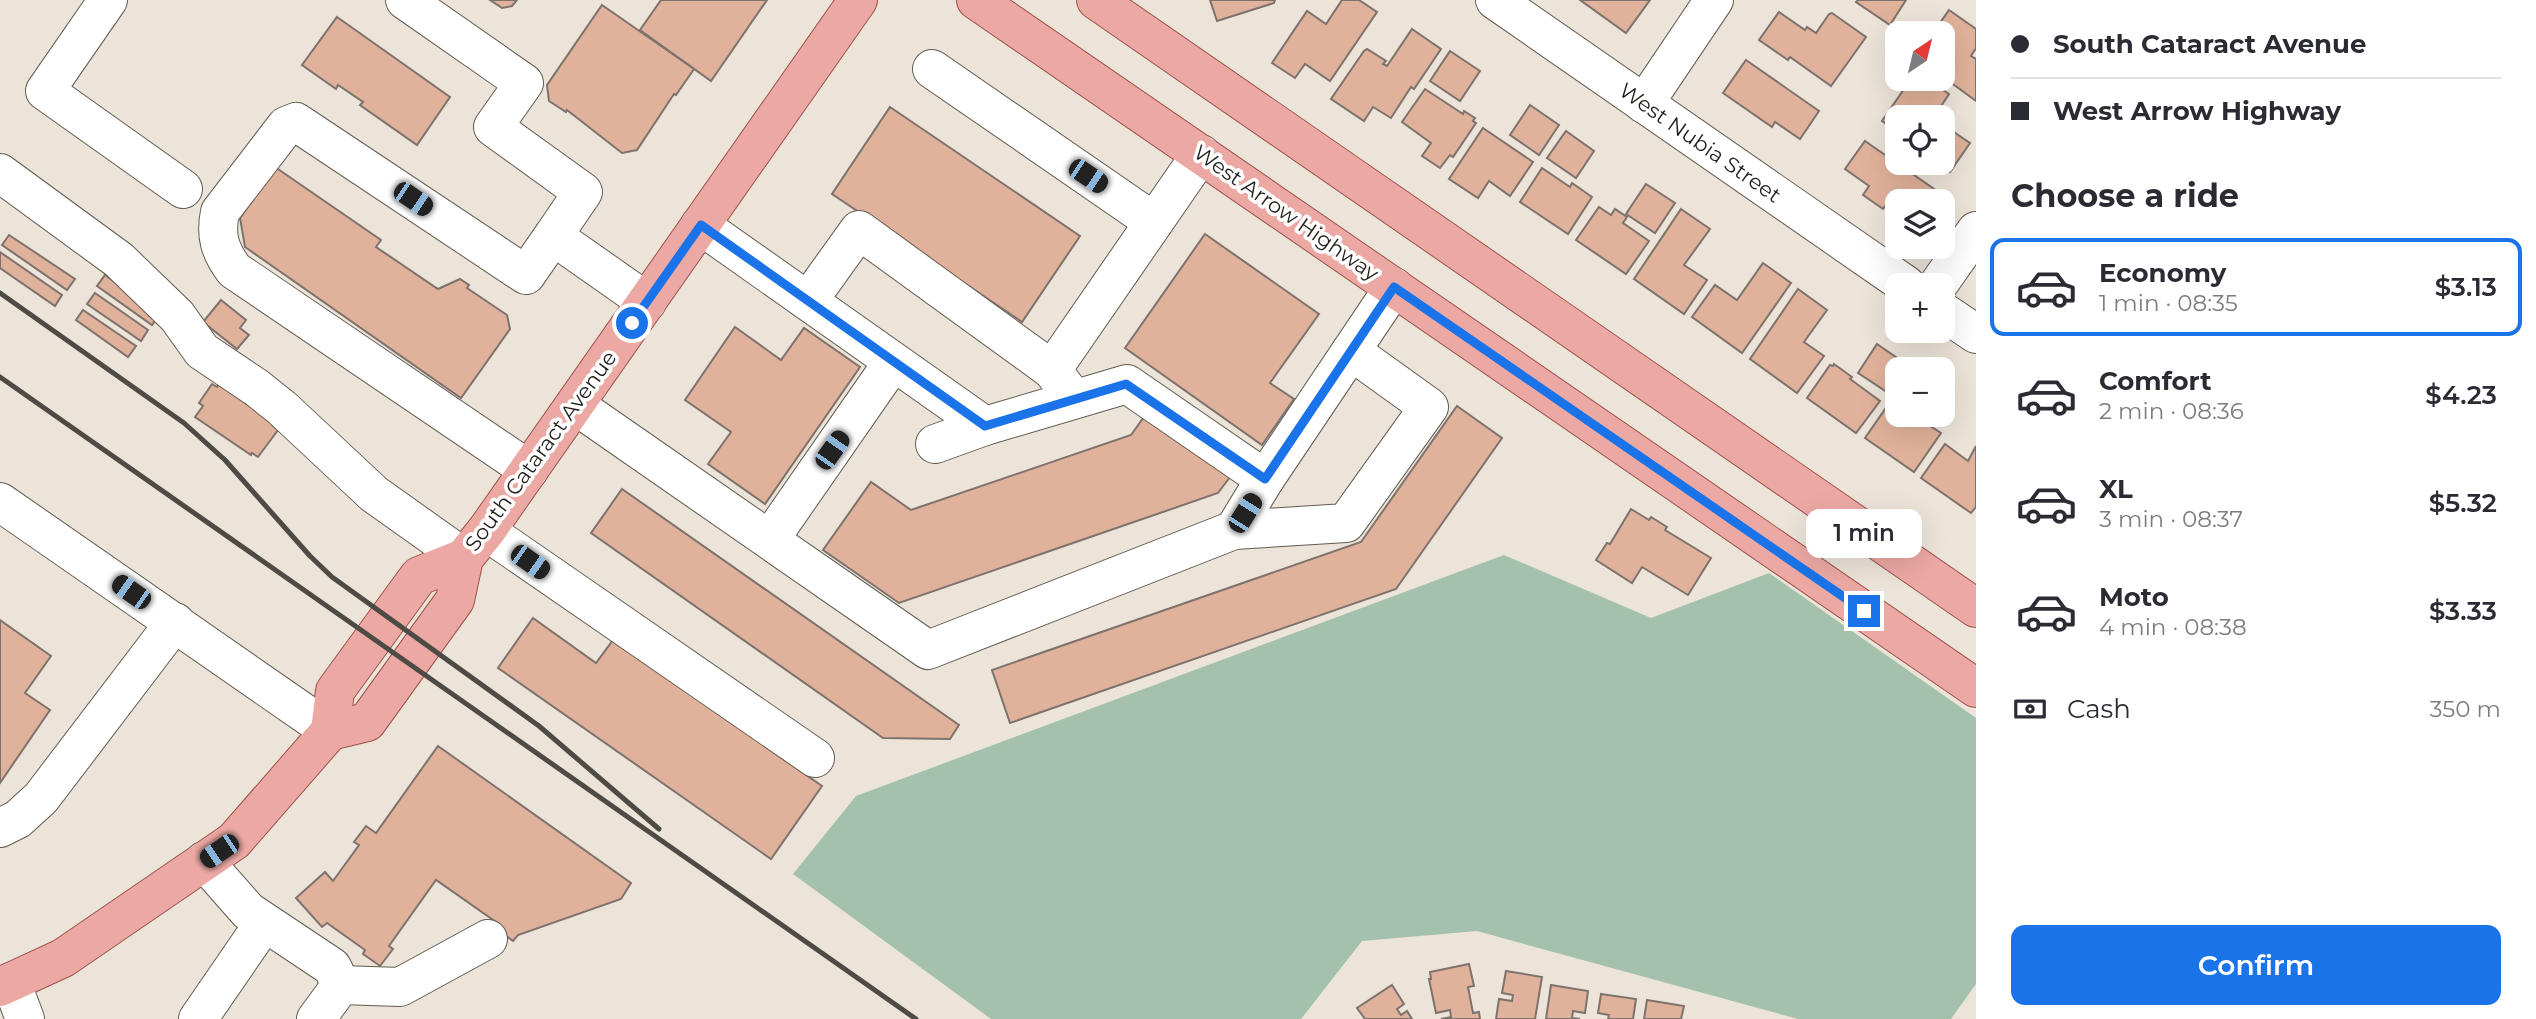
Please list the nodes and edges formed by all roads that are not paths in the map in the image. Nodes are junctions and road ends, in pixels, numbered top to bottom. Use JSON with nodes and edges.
{"nodes":[{"id":1,"x":108,"y":0,"type":"edge"},
{"id":2,"x":405,"y":0,"type":"edge"},
{"id":3,"x":858,"y":0,"type":"edge"},
{"id":4,"x":976,"y":0,"type":"edge"},
{"id":5,"x":1096,"y":0,"type":"edge"},
{"id":6,"x":1495,"y":0,"type":"edge"},
{"id":7,"x":1714,"y":0,"type":"edge"},
{"id":8,"x":932,"y":69,"type":"dead end"},
{"id":9,"x":1644,"y":104,"type":"junction"},
{"id":10,"x":1200,"y":154,"type":"junction"},
{"id":11,"x":0,"y":173,"type":"edge"},
{"id":12,"x":183,"y":189,"type":"dead end"},
{"id":13,"x":1154,"y":222,"type":"junction"},
{"id":14,"x":701,"y":225,"type":"junction"},
{"id":15,"x":1976,"y":231,"type":"edge"},
{"id":16,"x":554,"y":236,"type":"junction"},
{"id":17,"x":1889,"y":273,"type":"edge"},
{"id":18,"x":1946,"y":273,"type":"edge"},
{"id":19,"x":1394,"y":287,"type":"junction"},
{"id":20,"x":808,"y":301,"type":"junction"},
{"id":21,"x":646,"y":302,"type":"junction"},
{"id":22,"x":1955,"y":320,"type":"edge"},
{"id":23,"x":1976,"y":334,"type":"edge"},
{"id":24,"x":1351,"y":351,"type":"junction"},
{"id":25,"x":893,"y":362,"type":"junction"},
{"id":26,"x":1063,"y":385,"type":"junction"},
{"id":27,"x":575,"y":405,"type":"junction"},
{"id":28,"x":985,"y":426,"type":"junction"},
{"id":29,"x":935,"y":444,"type":"dead end"},
{"id":30,"x":529,"y":470,"type":"junction"},
{"id":31,"x":1265,"y":479,"type":"junction"},
{"id":32,"x":0,"y":502,"type":"edge"},
{"id":33,"x":1234,"y":530,"type":"junction"},
{"id":34,"x":770,"y":539,"type":"junction"},
{"id":35,"x":475,"y":545,"type":"junction"},
{"id":36,"x":1976,"y":608,"type":"edge"},
{"id":37,"x":175,"y":622,"type":"junction"},
{"id":38,"x":1976,"y":688,"type":"edge"},
{"id":39,"x":330,"y":732,"type":"junction"},
{"id":40,"x":815,"y":758,"type":"dead end"},
{"id":41,"x":0,"y":828,"type":"edge"},
{"id":42,"x":204,"y":861,"type":"junction"},
{"id":43,"x":264,"y":923,"type":"junction"},
{"id":44,"x":488,"y":939,"type":"dead end"},
{"id":45,"x":6,"y":985,"type":"edge"},
{"id":46,"x":341,"y":985,"type":"junction"},
{"id":47,"x":25,"y":1019,"type":"edge"},
{"id":48,"x":198,"y":1019,"type":"edge"},
{"id":49,"x":316,"y":1019,"type":"edge"}],
"edges":[{"from":1,"to":12,"type":"street"},
{"from":2,"to":16,"type":"street"},
{"from":3,"to":14,"type":"main road","name":"South Cataract Avenue"},
{"from":4,"to":10,"type":"main road","name":"West Arrow Highway"},
{"from":5,"to":36,"type":"main road"},
{"from":6,"to":9,"type":"street","name":"West Nubia Street"},
{"from":7,"to":9,"type":"street"},
{"from":8,"to":13,"type":"street"},
{"from":9,"to":17,"type":"street","name":"West Nubia Street"},
{"from":10,"to":13,"type":"street"},
{"from":10,"to":19,"type":"main road","name":"West Arrow Highway"},
{"from":11,"to":35,"type":"street"},
{"from":13,"to":26,"type":"street"},
{"from":14,"to":20,"type":"street"},
{"from":14,"to":21,"type":"main road","name":"South Cataract Avenue"},
{"from":15,"to":18,"type":"street"},
{"from":16,"to":21,"type":"street"},
{"from":16,"to":30,"type":"street"},
{"from":19,"to":24,"type":"street"},
{"from":19,"to":38,"type":"main road","name":"West Arrow Highway"},
{"from":20,"to":25,"type":"street"},
{"from":20,"to":26,"type":"street"},
{"from":21,"to":27,"type":"main road","name":"South Cataract Avenue"},
{"from":22,"to":23,"type":"street"},
{"from":24,"to":31,"type":"street"},
{"from":24,"to":33,"type":"street"},
{"from":25,"to":28,"type":"street"},
{"from":25,"to":34,"type":"street"},
{"from":26,"to":28,"type":"street"},
{"from":26,"to":31,"type":"street"},
{"from":27,"to":30,"type":"main road","name":"South Cataract Avenue"},
{"from":27,"to":34,"type":"street"},
{"from":28,"to":29,"type":"street"},
{"from":30,"to":35,"type":"main road","name":"South Cataract Avenue"},
{"from":31,"to":33,"type":"street"},
{"from":32,"to":37,"type":"street"},
{"from":33,"to":34,"type":"street"},
{"from":35,"to":39,"type":"main road","name":"South Cataract Avenue"},
{"from":35,"to":40,"type":"street"},
{"from":37,"to":39,"type":"street"},
{"from":37,"to":41,"type":"street"},
{"from":39,"to":42,"type":"main road"},
{"from":42,"to":43,"type":"street"},
{"from":42,"to":45,"type":"main road"},
{"from":43,"to":46,"type":"street"},
{"from":43,"to":48,"type":"street"},
{"from":44,"to":46,"type":"street"},
{"from":45,"to":47,"type":"street"},
{"from":46,"to":49,"type":"street"}]}
